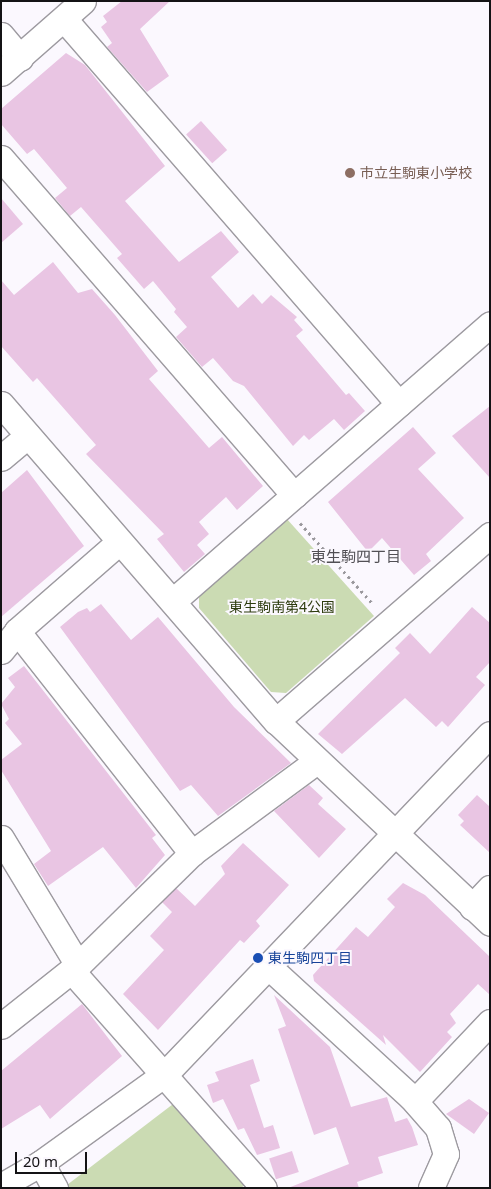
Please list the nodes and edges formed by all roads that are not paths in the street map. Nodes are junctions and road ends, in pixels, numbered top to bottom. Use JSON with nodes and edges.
{"nodes":[{"id":1,"x":83,"y":1,"type":"edge"},
{"id":2,"x":64,"y":19,"type":"junction"},
{"id":3,"x":1,"y":35,"type":"edge"},
{"id":4,"x":10,"y":66,"type":"edge"},
{"id":5,"x":1,"y":158,"type":"edge"},
{"id":6,"x":490,"y":324,"type":"edge"},
{"id":7,"x":1,"y":404,"type":"edge"},
{"id":8,"x":399,"y":404,"type":"junction"},
{"id":9,"x":28,"y":435,"type":"junction"},
{"id":10,"x":1,"y":458,"type":"edge"},
{"id":11,"x":289,"y":499,"type":"junction"},
{"id":12,"x":490,"y":535,"type":"edge"},
{"id":13,"x":119,"y":542,"type":"junction"},
{"id":14,"x":173,"y":601,"type":"junction"},
{"id":15,"x":18,"y":631,"type":"junction"},
{"id":16,"x":1,"y":651,"type":"edge"},
{"id":17,"x":276,"y":720,"type":"junction"},
{"id":18,"x":490,"y":734,"type":"edge"},
{"id":19,"x":317,"y":761,"type":"junction"},
{"id":20,"x":396,"y":833,"type":"junction"},
{"id":21,"x":1,"y":838,"type":"edge"},
{"id":22,"x":192,"y":853,"type":"junction"},
{"id":23,"x":490,"y":888,"type":"edge"},
{"id":24,"x":481,"y":915,"type":"edge"},
{"id":25,"x":74,"y":967,"type":"junction"},
{"id":26,"x":270,"y":968,"type":"junction"},
{"id":27,"x":490,"y":1022,"type":"edge"},
{"id":28,"x":1,"y":1026,"type":"edge"},
{"id":29,"x":165,"y":1074,"type":"junction"},
{"id":30,"x":415,"y":1101,"type":"junction"},
{"id":31,"x":41,"y":1164,"type":"junction"},
{"id":32,"x":1,"y":1186,"type":"edge"},
{"id":33,"x":259,"y":1186,"type":"edge"},
{"id":34,"x":55,"y":1188,"type":"edge"},
{"id":35,"x":431,"y":1188,"type":"edge"}],
"edges":[{"from":1,"to":2,"type":"street"},
{"from":2,"to":4,"type":"street"},
{"from":2,"to":8,"type":"street"},
{"from":3,"to":4,"type":"street"},
{"from":5,"to":11,"type":"street"},
{"from":6,"to":8,"type":"street"},
{"from":7,"to":9,"type":"street"},
{"from":8,"to":11,"type":"street"},
{"from":9,"to":10,"type":"street"},
{"from":9,"to":13,"type":"street"},
{"from":11,"to":14,"type":"street"},
{"from":12,"to":17,"type":"street"},
{"from":13,"to":14,"type":"street"},
{"from":13,"to":15,"type":"street"},
{"from":14,"to":17,"type":"street"},
{"from":15,"to":16,"type":"street"},
{"from":15,"to":22,"type":"street"},
{"from":17,"to":19,"type":"street"},
{"from":18,"to":20,"type":"street"},
{"from":19,"to":20,"type":"street"},
{"from":19,"to":22,"type":"street"},
{"from":20,"to":24,"type":"street"},
{"from":20,"to":26,"type":"street"},
{"from":21,"to":25,"type":"street"},
{"from":22,"to":25,"type":"street"},
{"from":23,"to":24,"type":"street"},
{"from":25,"to":28,"type":"street"},
{"from":25,"to":29,"type":"street"},
{"from":26,"to":29,"type":"street"},
{"from":26,"to":30,"type":"street"},
{"from":27,"to":30,"type":"street"},
{"from":29,"to":31,"type":"street"},
{"from":29,"to":33,"type":"street"},
{"from":30,"to":35,"type":"street"},
{"from":31,"to":32,"type":"street"},
{"from":31,"to":34,"type":"street"}]}
